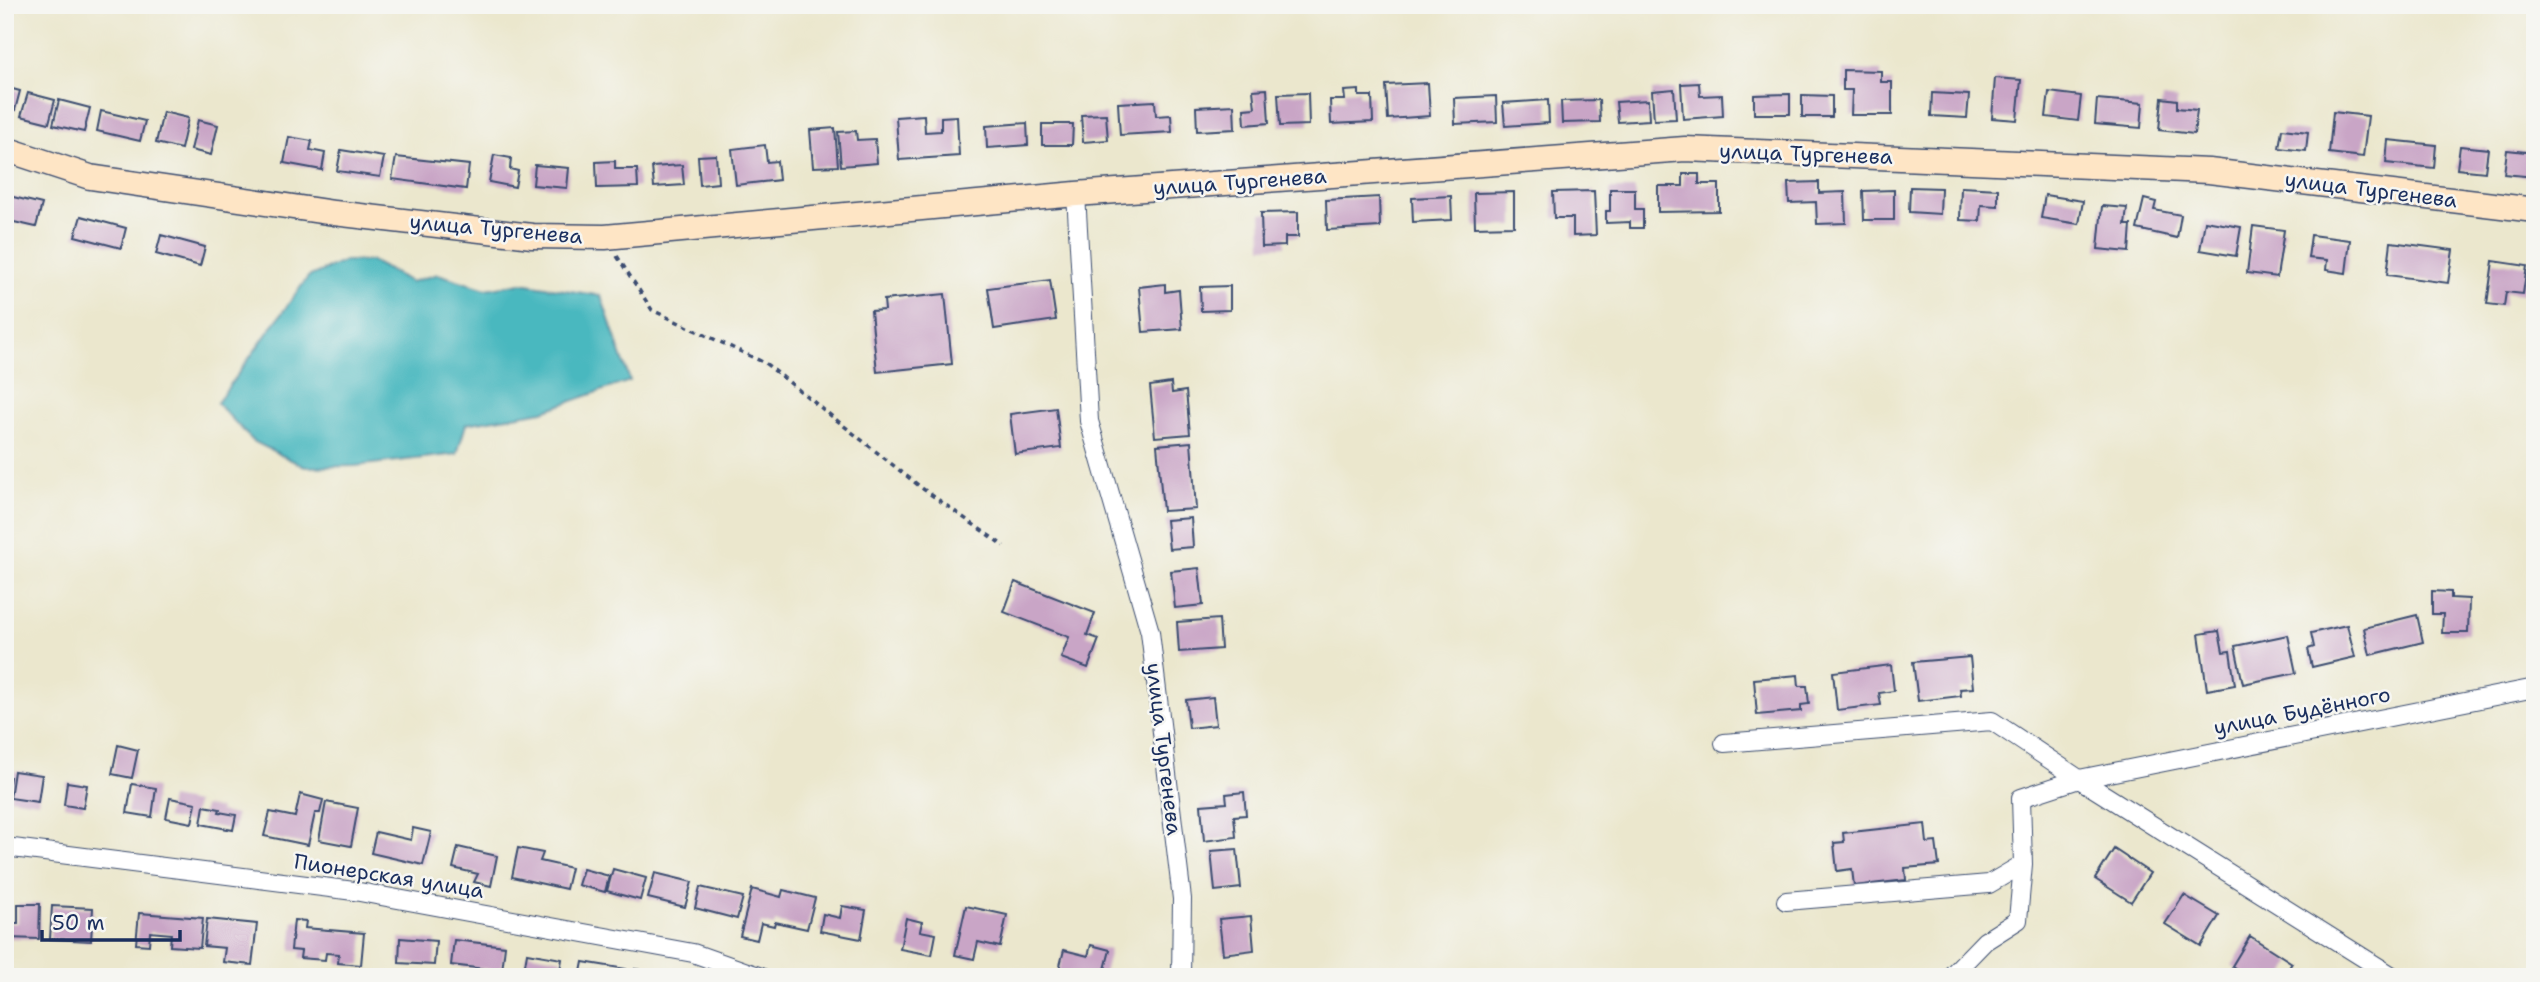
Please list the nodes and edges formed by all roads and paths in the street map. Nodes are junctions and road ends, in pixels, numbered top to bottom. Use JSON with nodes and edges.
{"nodes":[{"id":1,"x":5,"y":149,"type":"edge"},
{"id":2,"x":1076,"y":194,"type":"junction"},
{"id":3,"x":2535,"y":210,"type":"edge"},
{"id":4,"x":605,"y":237,"type":"junction"},
{"id":5,"x":1004,"y":546,"type":"dead end"},
{"id":6,"x":2535,"y":688,"type":"edge"},
{"id":7,"x":1724,"y":743,"type":"dead end"},
{"id":8,"x":2079,"y":779,"type":"junction"},
{"id":9,"x":5,"y":847,"type":"edge"},
{"id":10,"x":2023,"y":864,"type":"junction"},
{"id":11,"x":1786,"y":901,"type":"dead end"},
{"id":12,"x":761,"y":977,"type":"edge"},
{"id":13,"x":1181,"y":977,"type":"edge"},
{"id":14,"x":1951,"y":977,"type":"edge"},
{"id":15,"x":2394,"y":977,"type":"edge"}],
"edges":[{"from":1,"to":4,"type":"street","name":"улица Тургенева"},
{"from":2,"to":3,"type":"street","name":"улица Тургенева"},
{"from":2,"to":4,"type":"street","name":"улица Тургенева"},
{"from":2,"to":13,"type":"street","name":"улица Тургенева"},
{"from":4,"to":5,"type":"path"},
{"from":6,"to":8,"type":"street","name":"улица Будённого"},
{"from":7,"to":8,"type":"street"},
{"from":8,"to":10,"type":"street","name":"улица Будённого"},
{"from":8,"to":15,"type":"street"},
{"from":9,"to":12,"type":"street","name":"Пионерская улица"},
{"from":10,"to":11,"type":"street"},
{"from":10,"to":14,"type":"street","name":"улица Будённого"}]}
